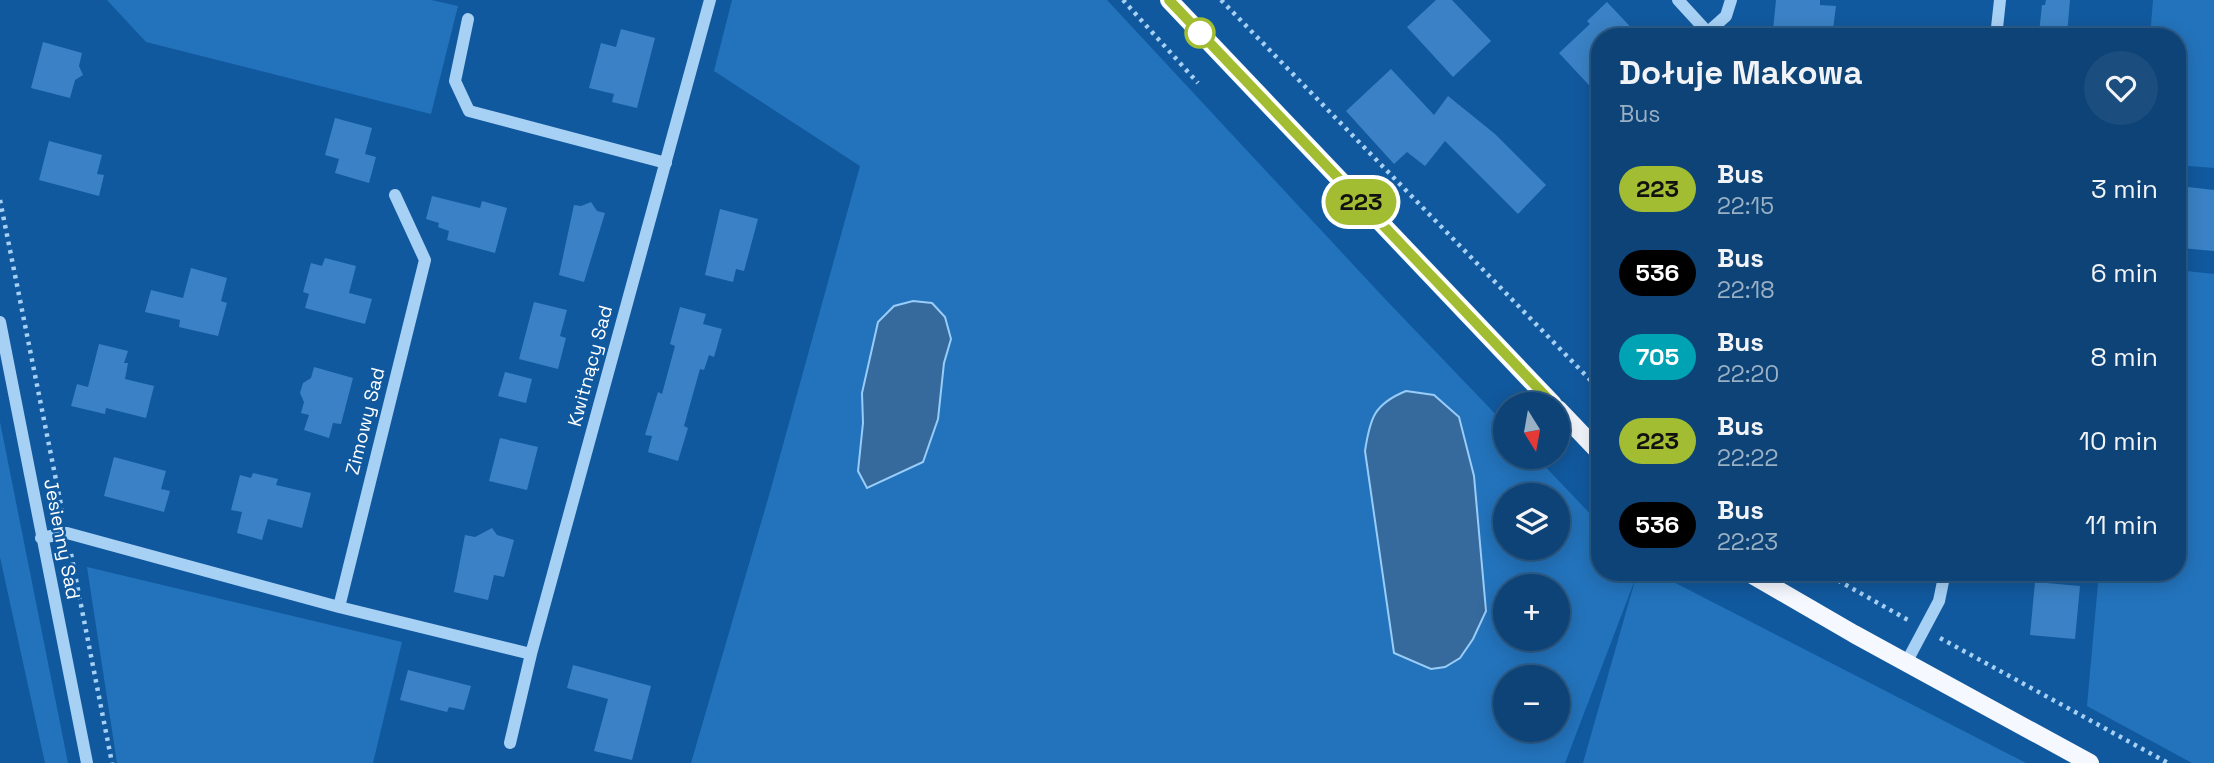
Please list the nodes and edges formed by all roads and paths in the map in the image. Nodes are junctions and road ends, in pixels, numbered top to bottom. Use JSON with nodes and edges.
{"nodes":[{"id":1,"x":710,"y":0,"type":"edge"},
{"id":2,"x":1123,"y":0,"type":"edge"},
{"id":3,"x":1169,"y":0,"type":"edge"},
{"id":4,"x":1221,"y":0,"type":"edge"},
{"id":5,"x":1678,"y":0,"type":"edge"},
{"id":6,"x":1731,"y":0,"type":"edge"},
{"id":7,"x":2000,"y":0,"type":"edge"},
{"id":8,"x":468,"y":19,"type":"dead end"},
{"id":9,"x":1704,"y":28,"type":"edge"},
{"id":10,"x":1716,"y":28,"type":"edge"},
{"id":11,"x":1997,"y":28,"type":"edge"},
{"id":12,"x":1198,"y":83,"type":"dead end"},
{"id":13,"x":666,"y":163,"type":"junction"},
{"id":14,"x":395,"y":195,"type":"dead end"},
{"id":15,"x":0,"y":200,"type":"edge"},
{"id":16,"x":0,"y":321,"type":"edge"},
{"id":17,"x":1591,"y":381,"type":"edge"},
{"id":18,"x":1542,"y":392,"type":"edge"},
{"id":19,"x":1570,"y":422,"type":"edge"},
{"id":20,"x":1591,"y":444,"type":"edge"},
{"id":21,"x":67,"y":533,"type":"junction"},
{"id":22,"x":41,"y":538,"type":"junction"},
{"id":23,"x":1762,"y":581,"type":"edge"},
{"id":24,"x":1840,"y":581,"type":"edge"},
{"id":25,"x":1943,"y":581,"type":"edge"},
{"id":26,"x":339,"y":607,"type":"junction"},
{"id":27,"x":1926,"y":630,"type":"junction"},
{"id":28,"x":531,"y":654,"type":"junction"},
{"id":29,"x":1906,"y":663,"type":"junction"},
{"id":30,"x":510,"y":743,"type":"dead end"},
{"id":31,"x":87,"y":763,"type":"edge"},
{"id":32,"x":112,"y":763,"type":"edge"},
{"id":33,"x":2090,"y":763,"type":"edge"},
{"id":34,"x":2168,"y":763,"type":"edge"}],
"edges":[{"from":1,"to":13,"type":"street","name":"Kwitnący Sad"},
{"from":2,"to":12,"type":"path"},
{"from":3,"to":18,"type":"main road"},
{"from":4,"to":17,"type":"path"},
{"from":5,"to":9,"type":"street"},
{"from":6,"to":10,"type":"street"},
{"from":7,"to":11,"type":"street"},
{"from":8,"to":13,"type":"street"},
{"from":13,"to":28,"type":"street","name":"Kwitnący Sad"},
{"from":14,"to":26,"type":"street","name":"Zimowy Sad"},
{"from":15,"to":21,"type":"path"},
{"from":16,"to":22,"type":"street","name":"Jesienny Sad"},
{"from":19,"to":20,"type":"main road"},
{"from":21,"to":22,"type":"street"},
{"from":21,"to":26,"type":"street"},
{"from":21,"to":32,"type":"path"},
{"from":22,"to":31,"type":"street","name":"Jesienny Sad"},
{"from":23,"to":29,"type":"main road"},
{"from":24,"to":27,"type":"path"},
{"from":25,"to":27,"type":"street"},
{"from":26,"to":28,"type":"street"},
{"from":27,"to":29,"type":"street"},
{"from":27,"to":34,"type":"path"},
{"from":28,"to":30,"type":"street","name":"Kwitnący Sad"},
{"from":29,"to":33,"type":"main road"}]}
